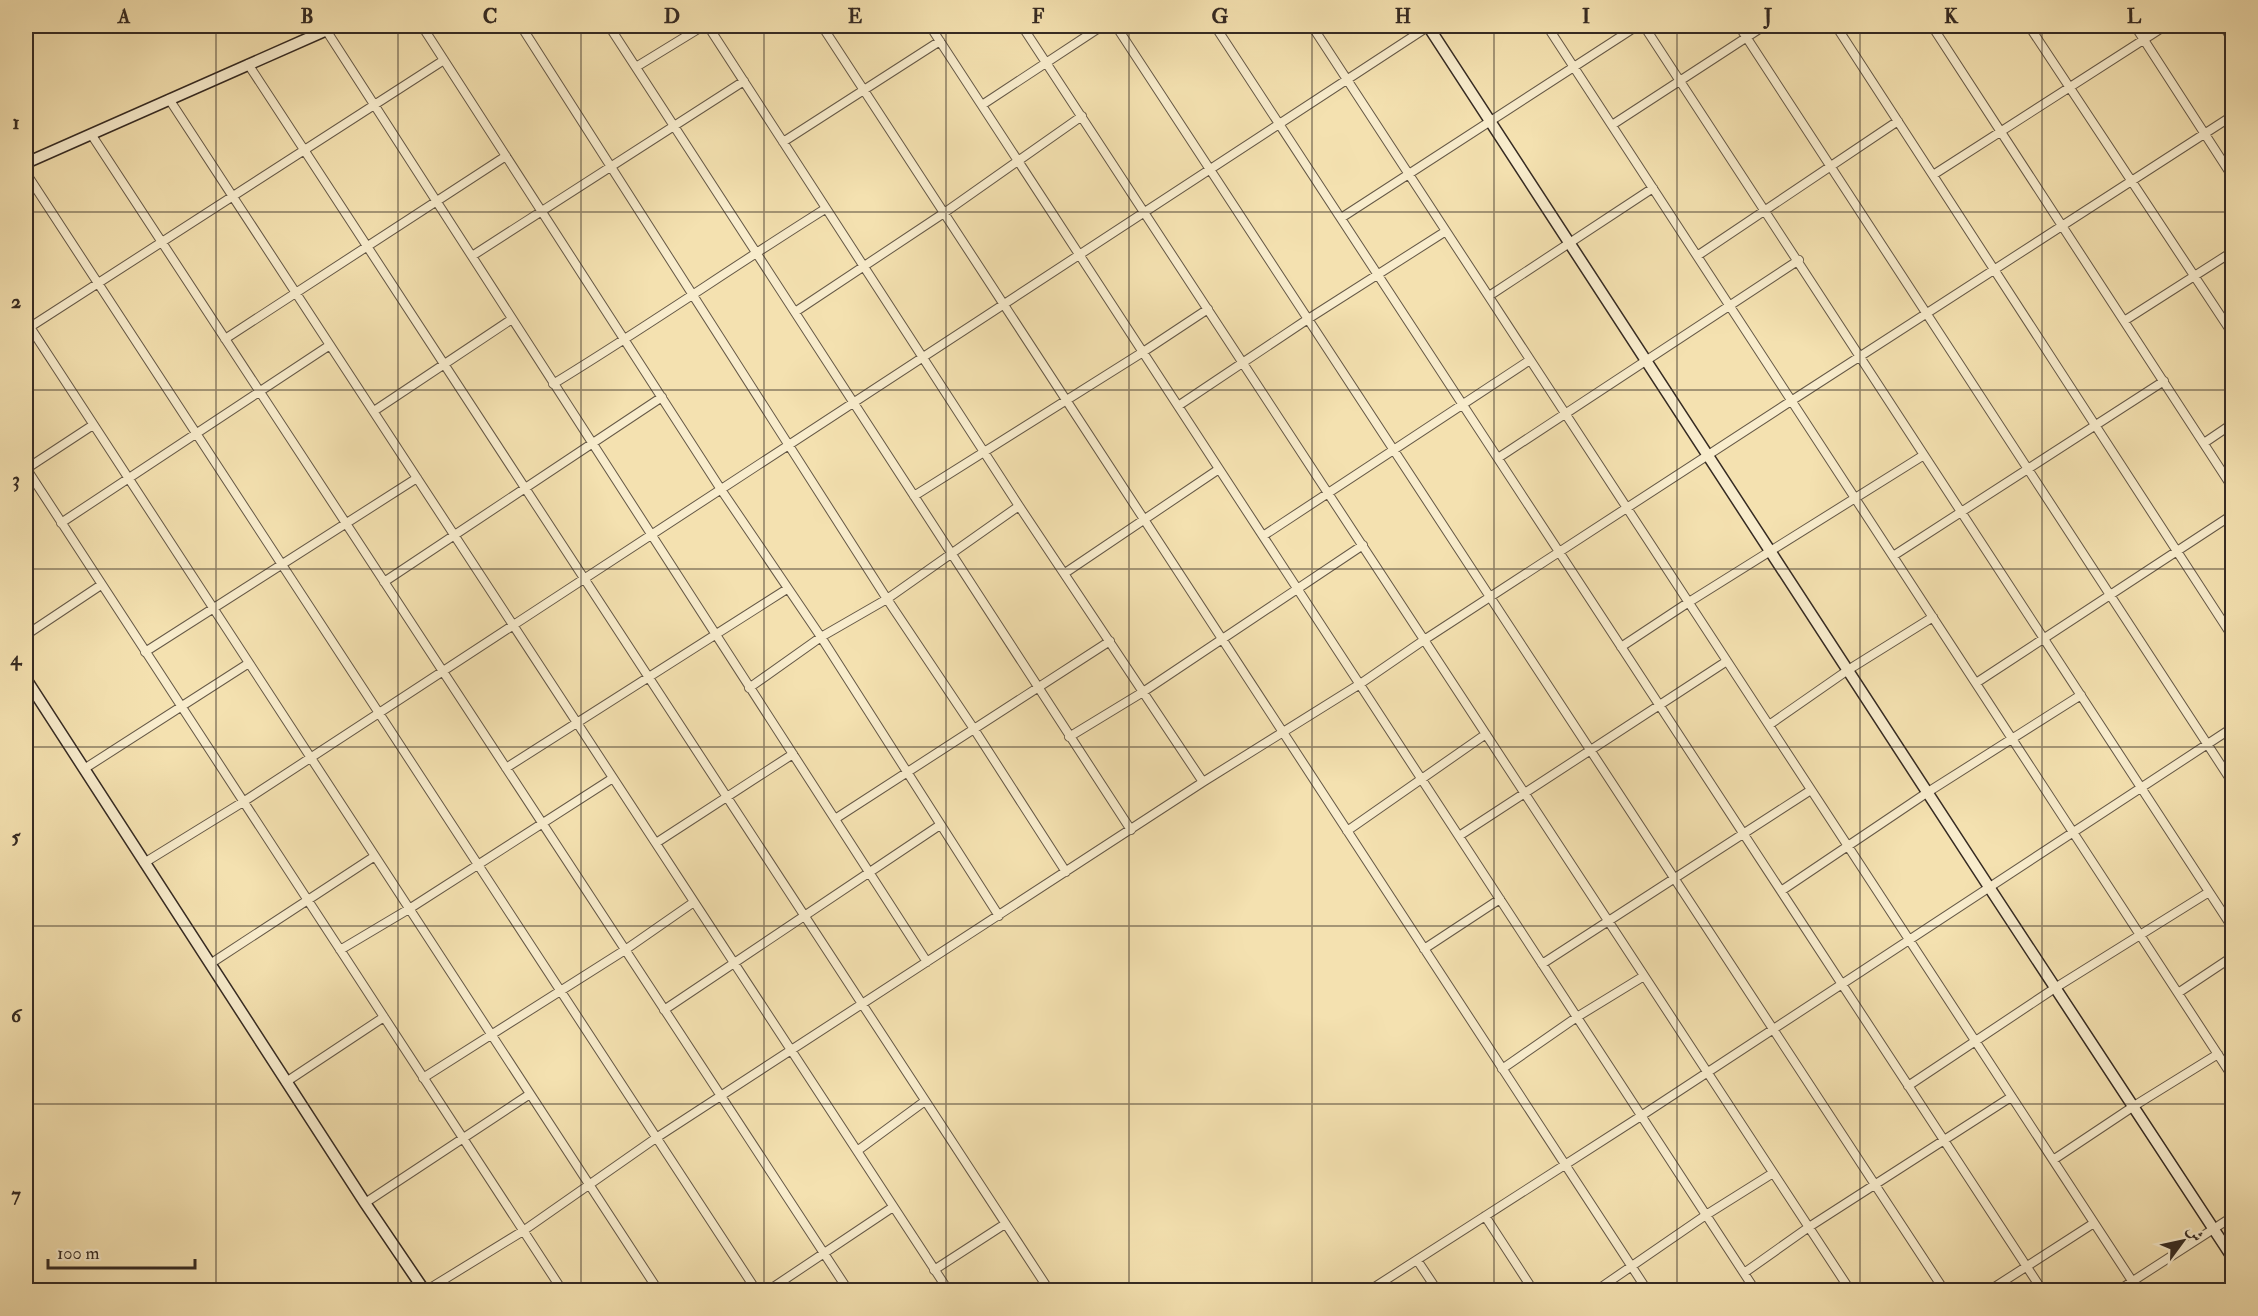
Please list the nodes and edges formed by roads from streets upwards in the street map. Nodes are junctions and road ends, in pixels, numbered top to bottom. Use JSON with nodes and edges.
{"nodes":[{"id":1,"x":422,"y":26,"type":"edge"},
{"id":2,"x":521,"y":26,"type":"edge"},
{"id":3,"x":609,"y":26,"type":"edge"},
{"id":4,"x":703,"y":26,"type":"edge"},
{"id":5,"x":708,"y":26,"type":"edge"},
{"id":6,"x":822,"y":26,"type":"edge"},
{"id":7,"x":930,"y":26,"type":"edge"},
{"id":8,"x":1022,"y":26,"type":"edge"},
{"id":9,"x":1102,"y":26,"type":"edge"},
{"id":10,"x":1116,"y":26,"type":"edge"},
{"id":11,"x":1312,"y":26,"type":"edge"},
{"id":12,"x":1428,"y":26,"type":"edge"},
{"id":13,"x":1546,"y":26,"type":"edge"},
{"id":14,"x":1637,"y":26,"type":"edge"},
{"id":15,"x":1644,"y":26,"type":"edge"},
{"id":16,"x":1739,"y":26,"type":"edge"},
{"id":17,"x":1764,"y":26,"type":"edge"},
{"id":18,"x":1836,"y":26,"type":"edge"},
{"id":19,"x":1932,"y":26,"type":"edge"},
{"id":20,"x":2029,"y":26,"type":"edge"},
{"id":21,"x":2134,"y":26,"type":"edge"},
{"id":22,"x":2165,"y":26,"type":"edge"},
{"id":23,"x":2223,"y":26,"type":"edge"},
{"id":24,"x":1219,"y":27,"type":"edge"},
{"id":25,"x":331,"y":28,"type":"edge"},
{"id":26,"x":1746,"y":37,"type":"junction"},
{"id":27,"x":2144,"y":39,"type":"junction"},
{"id":28,"x":2232,"y":39,"type":"edge"},
{"id":29,"x":940,"y":41,"type":"junction"},
{"id":30,"x":444,"y":60,"type":"junction"},
{"id":31,"x":1047,"y":62,"type":"junction"},
{"id":32,"x":248,"y":64,"type":"junction"},
{"id":33,"x":636,"y":67,"type":"junction"},
{"id":34,"x":1573,"y":67,"type":"junction"},
{"id":35,"x":1347,"y":79,"type":"junction"},
{"id":36,"x":744,"y":81,"type":"junction"},
{"id":37,"x":1680,"y":81,"type":"junction"},
{"id":38,"x":2070,"y":87,"type":"junction"},
{"id":39,"x":863,"y":89,"type":"junction"},
{"id":40,"x":170,"y":99,"type":"junction"},
{"id":41,"x":374,"y":105,"type":"junction"},
{"id":42,"x":982,"y":105,"type":"junction"},
{"id":43,"x":1082,"y":116,"type":"junction"},
{"id":44,"x":2232,"y":116,"type":"edge"},
{"id":45,"x":1489,"y":120,"type":"junction"},
{"id":46,"x":1898,"y":121,"type":"junction"},
{"id":47,"x":1279,"y":123,"type":"junction"},
{"id":48,"x":1612,"y":125,"type":"junction"},
{"id":49,"x":675,"y":127,"type":"junction"},
{"id":50,"x":2001,"y":132,"type":"junction"},
{"id":51,"x":2205,"y":133,"type":"junction"},
{"id":52,"x":91,"y":134,"type":"junction"},
{"id":53,"x":783,"y":142,"type":"junction"},
{"id":54,"x":304,"y":150,"type":"junction"},
{"id":55,"x":506,"y":156,"type":"junction"},
{"id":56,"x":1018,"y":161,"type":"junction"},
{"id":57,"x":26,"y":163,"type":"edge"},
{"id":58,"x":1830,"y":166,"type":"junction"},
{"id":59,"x":612,"y":167,"type":"junction"},
{"id":60,"x":1210,"y":168,"type":"junction"},
{"id":61,"x":26,"y":173,"type":"edge"},
{"id":62,"x":1409,"y":174,"type":"junction"},
{"id":63,"x":1933,"y":176,"type":"junction"},
{"id":64,"x":2232,"y":176,"type":"edge"},
{"id":65,"x":2132,"y":181,"type":"junction"},
{"id":66,"x":1653,"y":188,"type":"junction"},
{"id":67,"x":233,"y":195,"type":"junction"},
{"id":68,"x":436,"y":201,"type":"junction"},
{"id":69,"x":825,"y":208,"type":"junction"},
{"id":70,"x":1764,"y":210,"type":"junction"},
{"id":71,"x":1144,"y":211,"type":"junction"},
{"id":72,"x":542,"y":212,"type":"junction"},
{"id":73,"x":944,"y":213,"type":"junction"},
{"id":74,"x":1341,"y":218,"type":"junction"},
{"id":75,"x":2062,"y":226,"type":"junction"},
{"id":76,"x":1446,"y":231,"type":"junction"},
{"id":77,"x":161,"y":241,"type":"junction"},
{"id":78,"x":1568,"y":243,"type":"junction"},
{"id":79,"x":367,"y":246,"type":"junction"},
{"id":80,"x":756,"y":252,"type":"junction"},
{"id":81,"x":2232,"y":252,"type":"edge"},
{"id":82,"x":1079,"y":255,"type":"junction"},
{"id":83,"x":472,"y":256,"type":"junction"},
{"id":84,"x":1697,"y":256,"type":"junction"},
{"id":85,"x":1799,"y":260,"type":"junction"},
{"id":86,"x":863,"y":267,"type":"junction"},
{"id":87,"x":1995,"y":270,"type":"junction"},
{"id":88,"x":1377,"y":274,"type":"junction"},
{"id":89,"x":2195,"y":277,"type":"junction"},
{"id":90,"x":97,"y":282,"type":"junction"},
{"id":91,"x":296,"y":292,"type":"junction"},
{"id":92,"x":694,"y":295,"type":"junction"},
{"id":93,"x":1489,"y":296,"type":"junction"},
{"id":94,"x":1003,"y":303,"type":"junction"},
{"id":95,"x":1730,"y":306,"type":"junction"},
{"id":96,"x":1208,"y":309,"type":"junction"},
{"id":97,"x":795,"y":312,"type":"junction"},
{"id":98,"x":1927,"y":314,"type":"junction"},
{"id":99,"x":512,"y":319,"type":"junction"},
{"id":100,"x":1308,"y":319,"type":"junction"},
{"id":101,"x":2124,"y":321,"type":"junction"},
{"id":102,"x":27,"y":326,"type":"edge"},
{"id":103,"x":2232,"y":333,"type":"edge"},
{"id":104,"x":225,"y":339,"type":"junction"},
{"id":105,"x":626,"y":340,"type":"junction"},
{"id":106,"x":330,"y":345,"type":"junction"},
{"id":107,"x":1143,"y":352,"type":"junction"},
{"id":108,"x":1860,"y":357,"type":"junction"},
{"id":109,"x":923,"y":358,"type":"junction"},
{"id":110,"x":1530,"y":360,"type":"junction"},
{"id":111,"x":1646,"y":360,"type":"junction"},
{"id":112,"x":443,"y":363,"type":"junction"},
{"id":113,"x":1243,"y":363,"type":"junction"},
{"id":114,"x":2163,"y":381,"type":"junction"},
{"id":115,"x":553,"y":384,"type":"junction"},
{"id":116,"x":260,"y":392,"type":"junction"},
{"id":117,"x":662,"y":397,"type":"junction"},
{"id":118,"x":1791,"y":400,"type":"junction"},
{"id":119,"x":1066,"y":401,"type":"junction"},
{"id":120,"x":855,"y":403,"type":"junction"},
{"id":121,"x":1462,"y":404,"type":"junction"},
{"id":122,"x":1178,"y":406,"type":"junction"},
{"id":123,"x":374,"y":411,"type":"junction"},
{"id":124,"x":1565,"y":413,"type":"junction"},
{"id":125,"x":2232,"y":424,"type":"edge"},
{"id":126,"x":93,"y":425,"type":"junction"},
{"id":127,"x":2096,"y":426,"type":"junction"},
{"id":128,"x":196,"y":434,"type":"junction"},
{"id":129,"x":2204,"y":443,"type":"junction"},
{"id":130,"x":592,"y":444,"type":"junction"},
{"id":131,"x":789,"y":445,"type":"junction"},
{"id":132,"x":1394,"y":450,"type":"junction"},
{"id":133,"x":985,"y":452,"type":"junction"},
{"id":134,"x":1924,"y":455,"type":"junction"},
{"id":135,"x":1708,"y":456,"type":"junction"},
{"id":136,"x":1498,"y":458,"type":"junction"},
{"id":137,"x":26,"y":469,"type":"edge"},
{"id":138,"x":1219,"y":469,"type":"junction"},
{"id":139,"x":2028,"y":470,"type":"junction"},
{"id":140,"x":128,"y":478,"type":"junction"},
{"id":141,"x":417,"y":478,"type":"junction"},
{"id":142,"x":2232,"y":487,"type":"edge"},
{"id":143,"x":525,"y":488,"type":"junction"},
{"id":144,"x":722,"y":490,"type":"junction"},
{"id":145,"x":1328,"y":493,"type":"junction"},
{"id":146,"x":914,"y":496,"type":"junction"},
{"id":147,"x":1855,"y":498,"type":"junction"},
{"id":148,"x":1018,"y":506,"type":"junction"},
{"id":149,"x":1627,"y":508,"type":"junction"},
{"id":150,"x":1962,"y":513,"type":"junction"},
{"id":151,"x":2232,"y":515,"type":"edge"},
{"id":152,"x":1144,"y":521,"type":"junction"},
{"id":153,"x":61,"y":523,"type":"junction"},
{"id":154,"x":346,"y":524,"type":"junction"},
{"id":155,"x":653,"y":535,"type":"junction"},
{"id":156,"x":455,"y":536,"type":"junction"},
{"id":157,"x":1263,"y":536,"type":"junction"},
{"id":158,"x":1363,"y":545,"type":"junction"},
{"id":159,"x":1770,"y":551,"type":"junction"},
{"id":160,"x":2178,"y":551,"type":"junction"},
{"id":161,"x":1559,"y":552,"type":"junction"},
{"id":162,"x":953,"y":554,"type":"junction"},
{"id":163,"x":1893,"y":556,"type":"junction"},
{"id":164,"x":282,"y":565,"type":"junction"},
{"id":165,"x":1065,"y":573,"type":"junction"},
{"id":166,"x":584,"y":579,"type":"junction"},
{"id":167,"x":384,"y":582,"type":"junction"},
{"id":168,"x":101,"y":585,"type":"junction"},
{"id":169,"x":787,"y":589,"type":"junction"},
{"id":170,"x":1297,"y":589,"type":"junction"},
{"id":171,"x":2110,"y":595,"type":"junction"},
{"id":172,"x":1490,"y":597,"type":"junction"},
{"id":173,"x":886,"y":598,"type":"junction"},
{"id":174,"x":1689,"y":602,"type":"junction"},
{"id":175,"x":213,"y":609,"type":"junction"},
{"id":176,"x":1933,"y":617,"type":"junction"},
{"id":177,"x":513,"y":625,"type":"junction"},
{"id":178,"x":26,"y":634,"type":"edge"},
{"id":179,"x":716,"y":634,"type":"junction"},
{"id":180,"x":2232,"y":636,"type":"edge"},
{"id":181,"x":821,"y":637,"type":"junction"},
{"id":182,"x":2044,"y":638,"type":"junction"},
{"id":183,"x":1221,"y":639,"type":"junction"},
{"id":184,"x":1424,"y":640,"type":"junction"},
{"id":185,"x":1110,"y":641,"type":"junction"},
{"id":186,"x":1621,"y":647,"type":"junction"},
{"id":187,"x":145,"y":652,"type":"junction"},
{"id":188,"x":1727,"y":661,"type":"junction"},
{"id":189,"x":249,"y":663,"type":"junction"},
{"id":190,"x":442,"y":670,"type":"junction"},
{"id":191,"x":1848,"y":670,"type":"junction"},
{"id":192,"x":648,"y":677,"type":"junction"},
{"id":193,"x":26,"y":679,"type":"edge"},
{"id":194,"x":1976,"y":683,"type":"junction"},
{"id":195,"x":1360,"y":684,"type":"junction"},
{"id":196,"x":1038,"y":687,"type":"junction"},
{"id":197,"x":749,"y":688,"type":"junction"},
{"id":198,"x":1143,"y":692,"type":"junction"},
{"id":199,"x":2081,"y":694,"type":"junction"},
{"id":200,"x":1659,"y":705,"type":"junction"},
{"id":201,"x":181,"y":707,"type":"junction"},
{"id":202,"x":378,"y":713,"type":"junction"},
{"id":203,"x":577,"y":723,"type":"junction"},
{"id":204,"x":1769,"y":725,"type":"junction"},
{"id":205,"x":2232,"y":728,"type":"edge"},
{"id":206,"x":974,"y":729,"type":"junction"},
{"id":207,"x":1282,"y":732,"type":"junction"},
{"id":208,"x":1486,"y":734,"type":"junction"},
{"id":209,"x":1069,"y":737,"type":"junction"},
{"id":210,"x":2012,"y":738,"type":"junction"},
{"id":211,"x":2208,"y":744,"type":"junction"},
{"id":212,"x":1590,"y":750,"type":"junction"},
{"id":213,"x":793,"y":754,"type":"junction"},
{"id":214,"x":310,"y":758,"type":"junction"},
{"id":215,"x":506,"y":768,"type":"junction"},
{"id":216,"x":84,"y":769,"type":"junction"},
{"id":217,"x":906,"y":773,"type":"junction"},
{"id":218,"x":613,"y":778,"type":"junction"},
{"id":219,"x":1421,"y":778,"type":"junction"},
{"id":220,"x":1203,"y":782,"type":"junction"},
{"id":221,"x":2232,"y":782,"type":"edge"},
{"id":222,"x":2141,"y":788,"type":"junction"},
{"id":223,"x":1811,"y":790,"type":"junction"},
{"id":224,"x":1928,"y":792,"type":"junction"},
{"id":225,"x":1525,"y":794,"type":"junction"},
{"id":226,"x":727,"y":797,"type":"junction"},
{"id":227,"x":243,"y":802,"type":"junction"},
{"id":228,"x":835,"y":819,"type":"junction"},
{"id":229,"x":542,"y":823,"type":"junction"},
{"id":230,"x":940,"y":825,"type":"junction"},
{"id":231,"x":1131,"y":830,"type":"junction"},
{"id":232,"x":1347,"y":831,"type":"junction"},
{"id":233,"x":2073,"y":832,"type":"junction"},
{"id":234,"x":1744,"y":834,"type":"junction"},
{"id":235,"x":1459,"y":836,"type":"junction"},
{"id":236,"x":656,"y":843,"type":"junction"},
{"id":237,"x":1848,"y":846,"type":"junction"},
{"id":238,"x":375,"y":856,"type":"junction"},
{"id":239,"x":144,"y":863,"type":"junction"},
{"id":240,"x":477,"y":864,"type":"junction"},
{"id":241,"x":869,"y":872,"type":"junction"},
{"id":242,"x":1066,"y":872,"type":"junction"},
{"id":243,"x":1675,"y":879,"type":"junction"},
{"id":244,"x":1989,"y":887,"type":"junction"},
{"id":245,"x":1781,"y":891,"type":"junction"},
{"id":246,"x":2209,"y":892,"type":"junction"},
{"id":247,"x":1500,"y":899,"type":"junction"},
{"id":248,"x":307,"y":900,"type":"junction"},
{"id":249,"x":694,"y":902,"type":"junction"},
{"id":250,"x":409,"y":909,"type":"junction"},
{"id":251,"x":804,"y":916,"type":"junction"},
{"id":252,"x":999,"y":916,"type":"junction"},
{"id":253,"x":1609,"y":922,"type":"junction"},
{"id":254,"x":2232,"y":927,"type":"edge"},
{"id":255,"x":2140,"y":934,"type":"junction"},
{"id":256,"x":1910,"y":940,"type":"junction"},
{"id":257,"x":1424,"y":949,"type":"junction"},
{"id":258,"x":340,"y":950,"type":"junction"},
{"id":259,"x":625,"y":950,"type":"junction"},
{"id":260,"x":2232,"y":957,"type":"edge"},
{"id":261,"x":927,"y":962,"type":"junction"},
{"id":262,"x":734,"y":963,"type":"junction"},
{"id":263,"x":210,"y":964,"type":"junction"},
{"id":264,"x":1542,"y":964,"type":"junction"},
{"id":265,"x":1644,"y":976,"type":"junction"},
{"id":266,"x":1842,"y":984,"type":"junction"},
{"id":267,"x":2055,"y":988,"type":"junction"},
{"id":268,"x":560,"y":991,"type":"junction"},
{"id":269,"x":2178,"y":993,"type":"junction"},
{"id":270,"x":862,"y":1005,"type":"junction"},
{"id":271,"x":664,"y":1010,"type":"junction"},
{"id":272,"x":384,"y":1017,"type":"junction"},
{"id":273,"x":1577,"y":1017,"type":"junction"},
{"id":274,"x":1773,"y":1029,"type":"junction"},
{"id":275,"x":491,"y":1035,"type":"junction"},
{"id":276,"x":1975,"y":1041,"type":"junction"},
{"id":277,"x":791,"y":1050,"type":"junction"},
{"id":278,"x":2218,"y":1054,"type":"junction"},
{"id":279,"x":1502,"y":1069,"type":"junction"},
{"id":280,"x":1707,"y":1072,"type":"junction"},
{"id":281,"x":2232,"y":1076,"type":"edge"},
{"id":282,"x":423,"y":1078,"type":"junction"},
{"id":283,"x":286,"y":1082,"type":"junction"},
{"id":284,"x":1908,"y":1086,"type":"junction"},
{"id":285,"x":530,"y":1094,"type":"junction"},
{"id":286,"x":721,"y":1096,"type":"junction"},
{"id":287,"x":2012,"y":1097,"type":"junction"},
{"id":288,"x":925,"y":1101,"type":"junction"},
{"id":289,"x":2133,"y":1106,"type":"junction"},
{"id":290,"x":1641,"y":1116,"type":"junction"},
{"id":291,"x":656,"y":1138,"type":"junction"},
{"id":292,"x":463,"y":1139,"type":"junction"},
{"id":293,"x":1944,"y":1140,"type":"junction"},
{"id":294,"x":857,"y":1151,"type":"junction"},
{"id":295,"x":2053,"y":1160,"type":"junction"},
{"id":296,"x":1565,"y":1165,"type":"junction"},
{"id":297,"x":1773,"y":1173,"type":"junction"},
{"id":298,"x":590,"y":1185,"type":"junction"},
{"id":299,"x":1875,"y":1185,"type":"junction"},
{"id":300,"x":365,"y":1203,"type":"junction"},
{"id":301,"x":893,"y":1207,"type":"junction"},
{"id":302,"x":1706,"y":1215,"type":"junction"},
{"id":303,"x":1485,"y":1216,"type":"junction"},
{"id":304,"x":2232,"y":1217,"type":"edge"},
{"id":305,"x":2094,"y":1223,"type":"junction"},
{"id":306,"x":1005,"y":1224,"type":"junction"},
{"id":307,"x":1809,"y":1227,"type":"junction"},
{"id":308,"x":2214,"y":1229,"type":"junction"},
{"id":309,"x":523,"y":1231,"type":"junction"},
{"id":310,"x":824,"y":1254,"type":"junction"},
{"id":311,"x":2232,"y":1257,"type":"edge"},
{"id":312,"x":1417,"y":1260,"type":"junction"},
{"id":313,"x":1632,"y":1267,"type":"junction"},
{"id":314,"x":2027,"y":1267,"type":"junction"},
{"id":315,"x":934,"y":1270,"type":"junction"},
{"id":316,"x":1744,"y":1273,"type":"junction"},
{"id":317,"x":2132,"y":1282,"type":"junction"},
{"id":318,"x":654,"y":1289,"type":"edge"},
{"id":319,"x":426,"y":1290,"type":"edge"},
{"id":320,"x":562,"y":1290,"type":"edge"},
{"id":321,"x":756,"y":1290,"type":"edge"},
{"id":322,"x":769,"y":1290,"type":"edge"},
{"id":323,"x":848,"y":1290,"type":"edge"},
{"id":324,"x":948,"y":1290,"type":"edge"},
{"id":325,"x":1048,"y":1290,"type":"edge"},
{"id":326,"x":1370,"y":1290,"type":"edge"},
{"id":327,"x":1437,"y":1290,"type":"edge"},
{"id":328,"x":1533,"y":1290,"type":"edge"},
{"id":329,"x":1598,"y":1290,"type":"edge"},
{"id":330,"x":1647,"y":1290,"type":"edge"},
{"id":331,"x":1755,"y":1290,"type":"edge"},
{"id":332,"x":1850,"y":1290,"type":"edge"},
{"id":333,"x":1944,"y":1290,"type":"edge"},
{"id":334,"x":1990,"y":1290,"type":"edge"},
{"id":335,"x":2042,"y":1290,"type":"edge"},
{"id":336,"x":2119,"y":1290,"type":"edge"},
{"id":337,"x":2138,"y":1290,"type":"edge"}],
"edges":[{"from":1,"to":30,"type":"street"},
{"from":2,"to":59,"type":"street"},
{"from":3,"to":33,"type":"street"},
{"from":4,"to":33,"type":"street"},
{"from":5,"to":36,"type":"street"},
{"from":6,"to":39,"type":"street"},
{"from":7,"to":29,"type":"street"},
{"from":8,"to":31,"type":"street"},
{"from":9,"to":31,"type":"street"},
{"from":10,"to":60,"type":"street"},
{"from":11,"to":35,"type":"street"},
{"from":12,"to":35,"type":"street"},
{"from":12,"to":45,"type":"street"},
{"from":13,"to":34,"type":"street"},
{"from":14,"to":34,"type":"street"},
{"from":15,"to":37,"type":"street"},
{"from":16,"to":26,"type":"street"},
{"from":17,"to":26,"type":"street"},
{"from":18,"to":46,"type":"street"},
{"from":19,"to":50,"type":"street"},
{"from":20,"to":38,"type":"street"},
{"from":21,"to":27,"type":"street"},
{"from":22,"to":27,"type":"street"},
{"from":23,"to":28,"type":"street"},
{"from":24,"to":47,"type":"street"},
{"from":25,"to":32,"type":"street"},
{"from":25,"to":41,"type":"street"},
{"from":26,"to":37,"type":"street"},
{"from":26,"to":58,"type":"street"},
{"from":27,"to":38,"type":"street"},
{"from":27,"to":51,"type":"street"},
{"from":29,"to":39,"type":"street"},
{"from":29,"to":42,"type":"street"},
{"from":30,"to":41,"type":"street"},
{"from":30,"to":55,"type":"street"},
{"from":31,"to":42,"type":"street"},
{"from":31,"to":43,"type":"street"},
{"from":32,"to":40,"type":"street"},
{"from":32,"to":54,"type":"street"},
{"from":33,"to":49,"type":"street"},
{"from":34,"to":45,"type":"street"},
{"from":34,"to":48,"type":"street"},
{"from":35,"to":47,"type":"street"},
{"from":35,"to":62,"type":"street"},
{"from":36,"to":49,"type":"street"},
{"from":36,"to":53,"type":"street"},
{"from":37,"to":48,"type":"street"},
{"from":37,"to":70,"type":"street"},
{"from":38,"to":50,"type":"street"},
{"from":38,"to":65,"type":"street"},
{"from":39,"to":53,"type":"street"},
{"from":39,"to":73,"type":"street"},
{"from":40,"to":52,"type":"street"},
{"from":40,"to":67,"type":"street"},
{"from":41,"to":54,"type":"street"},
{"from":41,"to":68,"type":"street"},
{"from":42,"to":56,"type":"street"},
{"from":43,"to":56,"type":"street"},
{"from":43,"to":71,"type":"street"},
{"from":44,"to":51,"type":"street"},
{"from":45,"to":62,"type":"street"},
{"from":45,"to":78,"type":"street"},
{"from":46,"to":58,"type":"street"},
{"from":46,"to":63,"type":"street"},
{"from":47,"to":60,"type":"street"},
{"from":47,"to":74,"type":"street"},
{"from":48,"to":66,"type":"street"},
{"from":49,"to":59,"type":"street"},
{"from":49,"to":80,"type":"street"},
{"from":50,"to":63,"type":"street"},
{"from":50,"to":75,"type":"street"},
{"from":51,"to":64,"type":"street"},
{"from":51,"to":65,"type":"street"},
{"from":52,"to":57,"type":"street"},
{"from":52,"to":77,"type":"street"},
{"from":53,"to":69,"type":"street"},
{"from":54,"to":67,"type":"street"},
{"from":54,"to":79,"type":"street"},
{"from":55,"to":68,"type":"street"},
{"from":55,"to":72,"type":"street"},
{"from":56,"to":73,"type":"street"},
{"from":56,"to":82,"type":"street"},
{"from":58,"to":70,"type":"street"},
{"from":58,"to":98,"type":"street"},
{"from":59,"to":72,"type":"street"},
{"from":59,"to":92,"type":"street"},
{"from":60,"to":71,"type":"street"},
{"from":60,"to":100,"type":"street"},
{"from":61,"to":90,"type":"street"},
{"from":62,"to":74,"type":"street"},
{"from":62,"to":76,"type":"street"},
{"from":63,"to":87,"type":"street"},
{"from":65,"to":75,"type":"street"},
{"from":65,"to":89,"type":"street"},
{"from":66,"to":78,"type":"street"},
{"from":66,"to":84,"type":"street"},
{"from":67,"to":77,"type":"street"},
{"from":67,"to":91,"type":"street"},
{"from":68,"to":79,"type":"street"},
{"from":68,"to":83,"type":"street"},
{"from":69,"to":80,"type":"street"},
{"from":69,"to":86,"type":"street"},
{"from":70,"to":84,"type":"street"},
{"from":70,"to":85,"type":"street"},
{"from":71,"to":82,"type":"street"},
{"from":71,"to":96,"type":"street"},
{"from":72,"to":83,"type":"street"},
{"from":72,"to":105,"type":"street"},
{"from":73,"to":86,"type":"street"},
{"from":73,"to":94,"type":"street"},
{"from":74,"to":88,"type":"street"},
{"from":75,"to":87,"type":"street"},
{"from":75,"to":101,"type":"street"},
{"from":76,"to":88,"type":"street"},
{"from":76,"to":93,"type":"street"},
{"from":77,"to":90,"type":"street"},
{"from":77,"to":104,"type":"street"},
{"from":78,"to":93,"type":"street"},
{"from":78,"to":111,"type":"street"},
{"from":79,"to":91,"type":"street"},
{"from":79,"to":112,"type":"street"},
{"from":80,"to":92,"type":"street"},
{"from":80,"to":97,"type":"street"},
{"from":81,"to":89,"type":"street"},
{"from":82,"to":94,"type":"street"},
{"from":82,"to":107,"type":"street"},
{"from":83,"to":99,"type":"street"},
{"from":84,"to":95,"type":"street"},
{"from":85,"to":95,"type":"street"},
{"from":85,"to":108,"type":"street"},
{"from":86,"to":97,"type":"street"},
{"from":86,"to":109,"type":"street"},
{"from":87,"to":98,"type":"street"},
{"from":87,"to":127,"type":"street"},
{"from":88,"to":100,"type":"street"},
{"from":88,"to":121,"type":"street"},
{"from":89,"to":101,"type":"street"},
{"from":89,"to":103,"type":"street"},
{"from":90,"to":102,"type":"street"},
{"from":90,"to":128,"type":"street"},
{"from":91,"to":104,"type":"street"},
{"from":91,"to":106,"type":"street"},
{"from":92,"to":105,"type":"street"},
{"from":92,"to":131,"type":"street"},
{"from":93,"to":110,"type":"street"},
{"from":94,"to":109,"type":"street"},
{"from":94,"to":119,"type":"street"},
{"from":95,"to":111,"type":"street"},
{"from":95,"to":118,"type":"street"},
{"from":96,"to":107,"type":"street"},
{"from":96,"to":113,"type":"street"},
{"from":97,"to":120,"type":"street"},
{"from":98,"to":108,"type":"street"},
{"from":98,"to":139,"type":"street"},
{"from":99,"to":112,"type":"street"},
{"from":99,"to":115,"type":"street"},
{"from":100,"to":113,"type":"street"},
{"from":100,"to":132,"type":"street"},
{"from":101,"to":114,"type":"street"},
{"from":102,"to":126,"type":"street"},
{"from":104,"to":116,"type":"street"},
{"from":105,"to":115,"type":"street"},
{"from":105,"to":117,"type":"street"},
{"from":106,"to":116,"type":"street"},
{"from":106,"to":123,"type":"street"},
{"from":107,"to":119,"type":"street"},
{"from":107,"to":122,"type":"street"},
{"from":108,"to":118,"type":"street"},
{"from":108,"to":134,"type":"street"},
{"from":109,"to":120,"type":"street"},
{"from":109,"to":133,"type":"street"},
{"from":110,"to":121,"type":"street"},
{"from":110,"to":124,"type":"street"},
{"from":111,"to":124,"type":"street"},
{"from":111,"to":135,"type":"street"},
{"from":112,"to":123,"type":"street"},
{"from":112,"to":143,"type":"street"},
{"from":113,"to":122,"type":"street"},
{"from":113,"to":145,"type":"street"},
{"from":114,"to":127,"type":"street"},
{"from":114,"to":129,"type":"street"},
{"from":115,"to":130,"type":"street"},
{"from":116,"to":128,"type":"street"},
{"from":116,"to":154,"type":"street"},
{"from":117,"to":130,"type":"street"},
{"from":117,"to":144,"type":"street"},
{"from":118,"to":135,"type":"street"},
{"from":118,"to":147,"type":"street"},
{"from":119,"to":133,"type":"street"},
{"from":119,"to":152,"type":"street"},
{"from":120,"to":131,"type":"street"},
{"from":120,"to":146,"type":"street"},
{"from":121,"to":132,"type":"street"},
{"from":121,"to":136,"type":"street"},
{"from":122,"to":138,"type":"street"},
{"from":123,"to":141,"type":"street"},
{"from":124,"to":136,"type":"street"},
{"from":124,"to":149,"type":"street"},
{"from":125,"to":129,"type":"street"},
{"from":126,"to":137,"type":"street"},
{"from":126,"to":140,"type":"street"},
{"from":127,"to":139,"type":"street"},
{"from":127,"to":160,"type":"street"},
{"from":128,"to":140,"type":"street"},
{"from":128,"to":164,"type":"street"},
{"from":129,"to":142,"type":"street"},
{"from":130,"to":143,"type":"street"},
{"from":130,"to":155,"type":"street"},
{"from":131,"to":144,"type":"street"},
{"from":131,"to":173,"type":"street"},
{"from":132,"to":145,"type":"street"},
{"from":132,"to":172,"type":"street"},
{"from":133,"to":146,"type":"street"},
{"from":133,"to":148,"type":"street"},
{"from":134,"to":147,"type":"street"},
{"from":134,"to":150,"type":"street"},
{"from":135,"to":149,"type":"street"},
{"from":135,"to":159,"type":"street"},
{"from":136,"to":161,"type":"street"},
{"from":137,"to":153,"type":"street"},
{"from":138,"to":152,"type":"street"},
{"from":138,"to":157,"type":"street"},
{"from":139,"to":150,"type":"street"},
{"from":139,"to":171,"type":"street"},
{"from":140,"to":153,"type":"street"},
{"from":140,"to":175,"type":"street"},
{"from":141,"to":154,"type":"street"},
{"from":141,"to":156,"type":"street"},
{"from":143,"to":156,"type":"street"},
{"from":143,"to":166,"type":"street"},
{"from":144,"to":155,"type":"street"},
{"from":144,"to":169,"type":"street"},
{"from":145,"to":157,"type":"street"},
{"from":145,"to":158,"type":"street"},
{"from":146,"to":162,"type":"street"},
{"from":147,"to":159,"type":"street"},
{"from":147,"to":163,"type":"street"},
{"from":148,"to":162,"type":"street"},
{"from":148,"to":165,"type":"street"},
{"from":149,"to":161,"type":"street"},
{"from":149,"to":174,"type":"street"},
{"from":150,"to":163,"type":"street"},
{"from":150,"to":182,"type":"street"},
{"from":151,"to":160,"type":"street"},
{"from":152,"to":165,"type":"street"},
{"from":152,"to":183,"type":"street"},
{"from":153,"to":168,"type":"street"},
{"from":154,"to":164,"type":"street"},
{"from":154,"to":167,"type":"street"},
{"from":155,"to":166,"type":"street"},
{"from":155,"to":179,"type":"street"},
{"from":156,"to":167,"type":"street"},
{"from":156,"to":177,"type":"street"},
{"from":157,"to":170,"type":"street"},
{"from":158,"to":170,"type":"street"},
{"from":158,"to":184,"type":"street"},
{"from":159,"to":174,"type":"street"},
{"from":159,"to":191,"type":"street"},
{"from":160,"to":171,"type":"street"},
{"from":160,"to":180,"type":"street"},
{"from":161,"to":172,"type":"street"},
{"from":161,"to":186,"type":"street"},
{"from":162,"to":173,"type":"street"},
{"from":162,"to":196,"type":"street"},
{"from":163,"to":176,"type":"street"},
{"from":164,"to":175,"type":"street"},
{"from":164,"to":202,"type":"street"},
{"from":165,"to":185,"type":"street"},
{"from":166,"to":177,"type":"street"},
{"from":166,"to":192,"type":"street"},
{"from":167,"to":190,"type":"street"},
{"from":168,"to":178,"type":"street"},
{"from":168,"to":187,"type":"street"},
{"from":169,"to":179,"type":"street"},
{"from":169,"to":181,"type":"street"},
{"from":170,"to":183,"type":"street"},
{"from":170,"to":195,"type":"street"},
{"from":171,"to":182,"type":"street"},
{"from":171,"to":211,"type":"street"},
{"from":172,"to":184,"type":"street"},
{"from":172,"to":212,"type":"street"},
{"from":173,"to":181,"type":"street"},
{"from":173,"to":206,"type":"street"},
{"from":174,"to":186,"type":"street"},
{"from":174,"to":188,"type":"street"},
{"from":175,"to":187,"type":"street"},
{"from":175,"to":189,"type":"street"},
{"from":176,"to":191,"type":"street"},
{"from":176,"to":194,"type":"street"},
{"from":177,"to":190,"type":"street"},
{"from":177,"to":203,"type":"street"},
{"from":179,"to":192,"type":"street"},
{"from":179,"to":197,"type":"street"},
{"from":181,"to":197,"type":"street"},
{"from":181,"to":217,"type":"street"},
{"from":182,"to":194,"type":"street"},
{"from":182,"to":199,"type":"street"},
{"from":183,"to":198,"type":"street"},
{"from":183,"to":207,"type":"street"},
{"from":184,"to":195,"type":"street"},
{"from":184,"to":208,"type":"street"},
{"from":185,"to":196,"type":"street"},
{"from":185,"to":198,"type":"street"},
{"from":186,"to":200,"type":"street"},
{"from":187,"to":201,"type":"street"},
{"from":188,"to":200,"type":"street"},
{"from":188,"to":204,"type":"street"},
{"from":189,"to":201,"type":"street"},
{"from":189,"to":214,"type":"street"},
{"from":190,"to":202,"type":"street"},
{"from":190,"to":215,"type":"street"},
{"from":191,"to":204,"type":"street"},
{"from":191,"to":224,"type":"street"},
{"from":192,"to":203,"type":"street"},
{"from":192,"to":226,"type":"street"},
{"from":193,"to":216,"type":"street"},
{"from":194,"to":210,"type":"street"},
{"from":195,"to":207,"type":"street"},
{"from":195,"to":219,"type":"street"},
{"from":196,"to":206,"type":"street"},
{"from":196,"to":209,"type":"street"},
{"from":197,"to":213,"type":"street"},
{"from":198,"to":209,"type":"street"},
{"from":198,"to":220,"type":"street"},
{"from":199,"to":210,"type":"street"},
{"from":199,"to":222,"type":"street"},
{"from":200,"to":212,"type":"street"},
{"from":200,"to":234,"type":"street"},
{"from":201,"to":216,"type":"street"},
{"from":201,"to":227,"type":"street"},
{"from":202,"to":214,"type":"street"},
{"from":202,"to":240,"type":"street"},
{"from":203,"to":215,"type":"street"},
{"from":203,"to":218,"type":"street"},
{"from":204,"to":223,"type":"street"},
{"from":205,"to":211,"type":"street"},
{"from":206,"to":217,"type":"street"},
{"from":206,"to":242,"type":"street"},
{"from":207,"to":220,"type":"street"},
{"from":207,"to":232,"type":"street"},
{"from":208,"to":219,"type":"street"},
{"from":208,"to":225,"type":"street"},
{"from":209,"to":231,"type":"street"},
{"from":210,"to":224,"type":"street"},
{"from":210,"to":233,"type":"street"},
{"from":211,"to":221,"type":"street"},
{"from":211,"to":222,"type":"street"},
{"from":212,"to":225,"type":"street"},
{"from":212,"to":243,"type":"street"},
{"from":213,"to":226,"type":"street"},
{"from":213,"to":228,"type":"street"},
{"from":214,"to":227,"type":"street"},
{"from":214,"to":238,"type":"street"},
{"from":215,"to":229,"type":"street"},
{"from":216,"to":239,"type":"street"},
{"from":217,"to":228,"type":"street"},
{"from":217,"to":230,"type":"street"},
{"from":218,"to":229,"type":"street"},
{"from":218,"to":236,"type":"street"},
{"from":219,"to":232,"type":"street"},
{"from":219,"to":235,"type":"street"},
{"from":220,"to":231,"type":"street"},
{"from":222,"to":233,"type":"street"},
{"from":222,"to":246,"type":"street"},
{"from":223,"to":234,"type":"street"},
{"from":223,"to":237,"type":"street"},
{"from":224,"to":237,"type":"street"},
{"from":224,"to":244,"type":"street"},
{"from":225,"to":235,"type":"street"},
{"from":225,"to":253,"type":"street"},
{"from":226,"to":236,"type":"street"},
{"from":226,"to":251,"type":"street"},
{"from":227,"to":239,"type":"street"},
{"from":227,"to":248,"type":"street"},
{"from":228,"to":241,"type":"street"},
{"from":229,"to":240,"type":"street"},
{"from":229,"to":259,"type":"street"},
{"from":230,"to":241,"type":"street"},
{"from":230,"to":252,"type":"street"},
{"from":231,"to":242,"type":"street"},
{"from":232,"to":257,"type":"street"},
{"from":233,"to":244,"type":"street"},
{"from":233,"to":255,"type":"street"},
{"from":234,"to":243,"type":"street"},
{"from":234,"to":245,"type":"street"},
{"from":235,"to":247,"type":"street"},
{"from":236,"to":249,"type":"street"},
{"from":237,"to":245,"type":"street"},
{"from":237,"to":256,"type":"street"},
{"from":238,"to":248,"type":"street"},
{"from":238,"to":250,"type":"street"},
{"from":239,"to":263,"type":"street"},
{"from":240,"to":250,"type":"street"},
{"from":240,"to":268,"type":"street"},
{"from":241,"to":251,"type":"street"},
{"from":241,"to":261,"type":"street"},
{"from":242,"to":252,"type":"street"},
{"from":243,"to":253,"type":"street"},
{"from":243,"to":274,"type":"street"},
{"from":244,"to":256,"type":"street"},
{"from":244,"to":267,"type":"street"},
{"from":245,"to":266,"type":"street"},
{"from":246,"to":254,"type":"street"},
{"from":246,"to":255,"type":"street"},
{"from":247,"to":257,"type":"street"},
{"from":247,"to":264,"type":"street"},
{"from":248,"to":258,"type":"street"},
{"from":248,"to":263,"type":"street"},
{"from":249,"to":259,"type":"street"},
{"from":249,"to":262,"type":"street"},
{"from":250,"to":258,"type":"street"},
{"from":250,"to":275,"type":"street"},
{"from":251,"to":262,"type":"street"},
{"from":251,"to":270,"type":"street"},
{"from":252,"to":261,"type":"street"},
{"from":253,"to":264,"type":"street"},
{"from":253,"to":265,"type":"street"},
{"from":255,"to":267,"type":"street"},
{"from":255,"to":269,"type":"street"},
{"from":256,"to":266,"type":"street"},
{"from":256,"to":276,"type":"street"},
{"from":257,"to":279,"type":"street"},
{"from":258,"to":272,"type":"street"},
{"from":259,"to":268,"type":"street"},
{"from":259,"to":271,"type":"street"},
{"from":260,"to":269,"type":"street"},
{"from":261,"to":270,"type":"street"},
{"from":262,"to":271,"type":"street"},
{"from":262,"to":277,"type":"street"},
{"from":263,"to":283,"type":"street"},
{"from":264,"to":273,"type":"street"},
{"from":265,"to":273,"type":"street"},
{"from":265,"to":280,"type":"street"},
{"from":266,"to":274,"type":"street"},
{"from":266,"to":284,"type":"street"},
{"from":267,"to":276,"type":"street"},
{"from":267,"to":289,"type":"street"},
{"from":268,"to":275,"type":"street"},
{"from":268,"to":291,"type":"street"},
{"from":269,"to":278,"type":"street"},
{"from":270,"to":277,"type":"street"},
{"from":270,"to":288,"type":"street"},
{"from":271,"to":286,"type":"street"},
{"from":272,"to":282,"type":"street"},
{"from":272,"to":283,"type":"street"},
{"from":273,"to":279,"type":"street"},
{"from":273,"to":290,"type":"street"},
{"from":274,"to":280,"type":"street"},
{"from":274,"to":299,"type":"street"},
{"from":275,"to":282,"type":"street"},
{"from":275,"to":285,"type":"street"},
{"from":276,"to":284,"type":"street"},
{"from":276,"to":287,"type":"street"},
{"from":277,"to":286,"type":"street"},
{"from":277,"to":294,"type":"street"},
{"from":278,"to":281,"type":"street"},
{"from":278,"to":289,"type":"street"},
{"from":279,"to":296,"type":"street"},
{"from":280,"to":290,"type":"street"},
{"from":280,"to":297,"type":"street"},
{"from":282,"to":292,"type":"street"},
{"from":283,"to":300,"type":"street"},
{"from":284,"to":293,"type":"street"},
{"from":285,"to":292,"type":"street"},
{"from":285,"to":298,"type":"street"},
{"from":286,"to":291,"type":"street"},
{"from":286,"to":310,"type":"street"},
{"from":287,"to":293,"type":"street"},
{"from":287,"to":295,"type":"street"},
{"from":288,"to":294,"type":"street"},
{"from":288,"to":306,"type":"street"},
{"from":289,"to":295,"type":"street"},
{"from":289,"to":308,"type":"street"},
{"from":290,"to":296,"type":"street"},
{"from":290,"to":302,"type":"street"},
{"from":291,"to":298,"type":"street"},
{"from":291,"to":321,"type":"street"},
{"from":292,"to":300,"type":"street"},
{"from":292,"to":309,"type":"street"},
{"from":293,"to":299,"type":"street"},
{"from":293,"to":314,"type":"street"},
{"from":294,"to":301,"type":"street"},
{"from":295,"to":305,"type":"street"},
{"from":296,"to":303,"type":"street"},
{"from":296,"to":313,"type":"street"},
{"from":297,"to":302,"type":"street"},
{"from":297,"to":307,"type":"street"},
{"from":298,"to":309,"type":"street"},
{"from":298,"to":318,"type":"street"},
{"from":299,"to":307,"type":"street"},
{"from":299,"to":333,"type":"street"},
{"from":300,"to":319,"type":"street"},
{"from":301,"to":310,"type":"street"},
{"from":301,"to":315,"type":"street"},
{"from":302,"to":313,"type":"street"},
{"from":302,"to":316,"type":"street"},
{"from":303,"to":312,"type":"street"},
{"from":303,"to":328,"type":"street"},
{"from":304,"to":308,"type":"street"},
{"from":305,"to":314,"type":"street"},
{"from":305,"to":317,"type":"street"},
{"from":306,"to":315,"type":"street"},
{"from":306,"to":325,"type":"street"},
{"from":307,"to":316,"type":"street"},
{"from":307,"to":332,"type":"street"},
{"from":308,"to":311,"type":"street"},
{"from":308,"to":317,"type":"street"},
{"from":309,"to":319,"type":"street"},
{"from":309,"to":320,"type":"street"},
{"from":310,"to":322,"type":"street"},
{"from":310,"to":323,"type":"street"},
{"from":312,"to":326,"type":"street"},
{"from":312,"to":327,"type":"street"},
{"from":313,"to":329,"type":"street"},
{"from":313,"to":330,"type":"street"},
{"from":314,"to":334,"type":"street"},
{"from":314,"to":335,"type":"street"},
{"from":315,"to":324,"type":"street"},
{"from":316,"to":331,"type":"street"},
{"from":317,"to":336,"type":"street"},
{"from":317,"to":337,"type":"street"}]}
